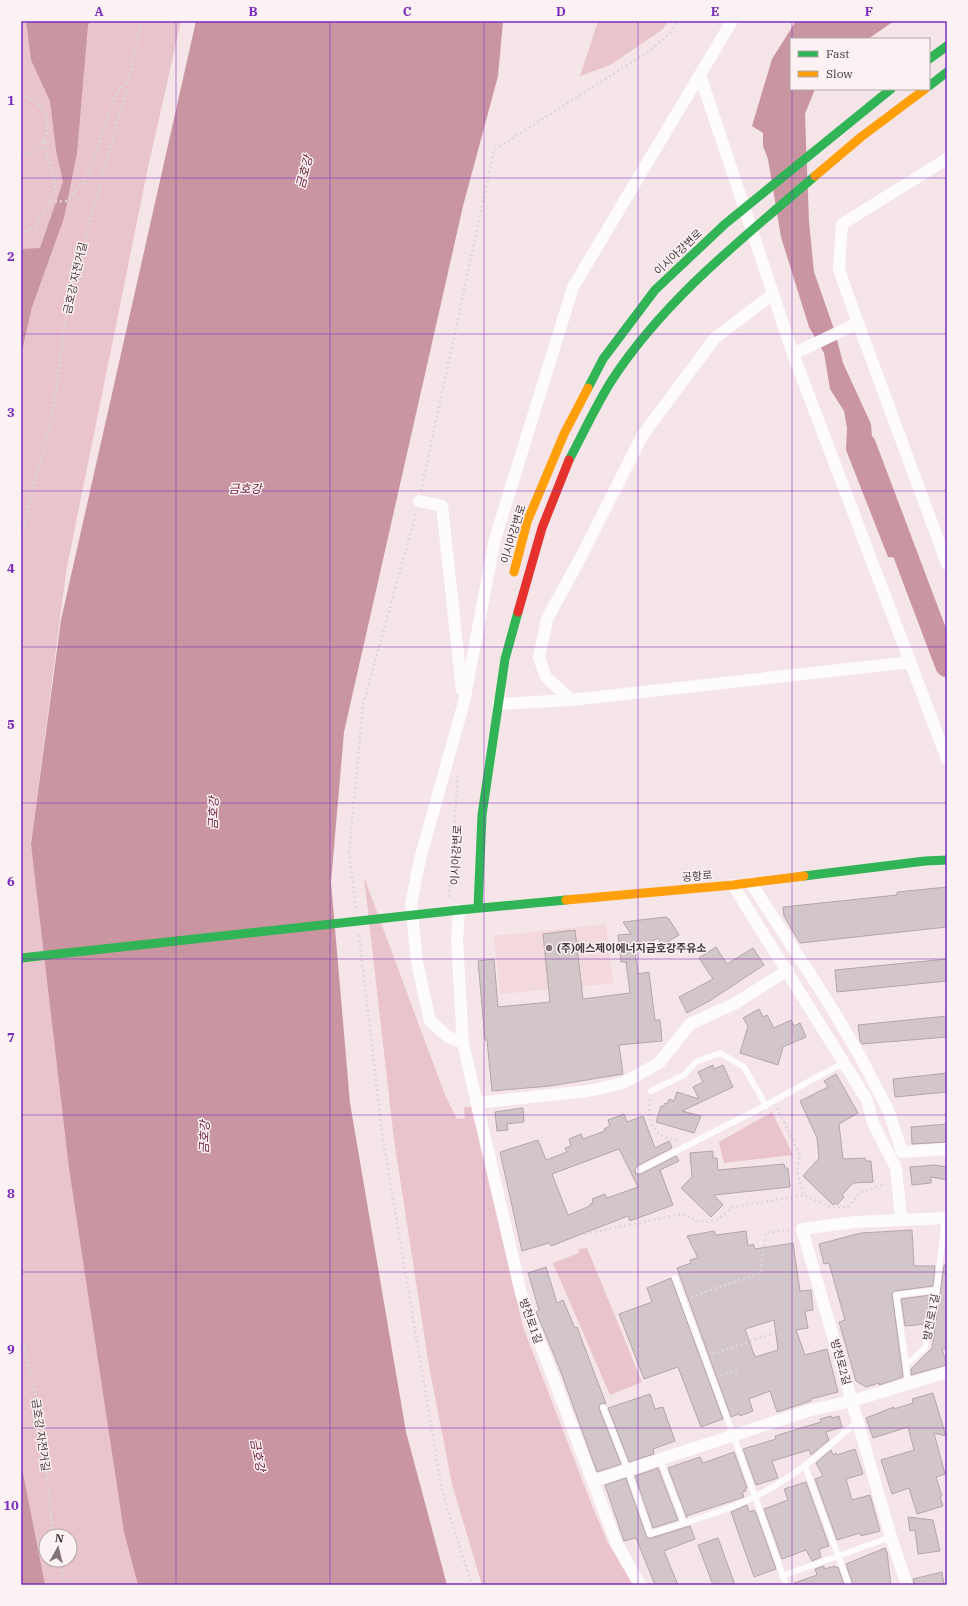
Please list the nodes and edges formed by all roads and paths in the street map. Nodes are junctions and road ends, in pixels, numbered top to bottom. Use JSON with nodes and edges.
{"nodes":[{"id":1,"x":141,"y":21,"type":"edge"},
{"id":2,"x":677,"y":21,"type":"edge"},
{"id":3,"x":732,"y":21,"type":"edge"},
{"id":4,"x":947,"y":46,"type":"edge"},
{"id":5,"x":930,"y":58,"type":"edge"},
{"id":6,"x":947,"y":72,"type":"edge"},
{"id":7,"x":700,"y":75,"type":"junction"},
{"id":8,"x":128,"y":80,"type":"junction"},
{"id":9,"x":930,"y":85,"type":"edge"},
{"id":10,"x":890,"y":90,"type":"edge"},
{"id":11,"x":924,"y":90,"type":"edge"},
{"id":12,"x":21,"y":95,"type":"edge"},
{"id":13,"x":44,"y":139,"type":"junction"},
{"id":14,"x":21,"y":155,"type":"edge"},
{"id":15,"x":947,"y":159,"type":"edge"},
{"id":16,"x":50,"y":202,"type":"junction"},
{"id":17,"x":21,"y":232,"type":"edge"},
{"id":18,"x":773,"y":294,"type":"junction"},
{"id":19,"x":857,"y":323,"type":"junction"},
{"id":20,"x":794,"y":354,"type":"junction"},
{"id":21,"x":419,"y":501,"type":"junction"},
{"id":22,"x":21,"y":537,"type":"edge"},
{"id":23,"x":947,"y":564,"type":"edge"},
{"id":24,"x":512,"y":581,"type":"dead end"},
{"id":25,"x":910,"y":662,"type":"junction"},
{"id":26,"x":571,"y":700,"type":"junction"},
{"id":27,"x":464,"y":702,"type":"junction"},
{"id":28,"x":498,"y":704,"type":"junction"},
{"id":29,"x":947,"y":758,"type":"edge"},
{"id":30,"x":458,"y":772,"type":"dead end"},
{"id":31,"x":947,"y":860,"type":"edge"},
{"id":32,"x":750,"y":883,"type":"junction"},
{"id":33,"x":733,"y":885,"type":"junction"},
{"id":34,"x":459,"y":908,"type":"junction"},
{"id":35,"x":478,"y":908,"type":"junction"},
{"id":36,"x":356,"y":916,"type":"dead end"},
{"id":37,"x":358,"y":931,"type":"dead end"},
{"id":38,"x":21,"y":958,"type":"edge"},
{"id":39,"x":788,"y":970,"type":"junction"},
{"id":40,"x":463,"y":1043,"type":"junction"},
{"id":41,"x":843,"y":1063,"type":"junction"},
{"id":42,"x":651,"y":1091,"type":"joint"},
{"id":43,"x":774,"y":1101,"type":"junction"},
{"id":44,"x":476,"y":1103,"type":"junction"},
{"id":45,"x":766,"y":1106,"type":"junction"},
{"id":46,"x":691,"y":1144,"type":"junction"},
{"id":47,"x":947,"y":1149,"type":"edge"},
{"id":48,"x":639,"y":1170,"type":"dead end"},
{"id":49,"x":897,"y":1183,"type":"junction"},
{"id":50,"x":804,"y":1195,"type":"junction"},
{"id":51,"x":946,"y":1217,"type":"edge"},
{"id":52,"x":901,"y":1219,"type":"junction"},
{"id":53,"x":802,"y":1229,"type":"junction"},
{"id":54,"x":585,"y":1234,"type":"dead end"},
{"id":55,"x":675,"y":1278,"type":"dead end"},
{"id":56,"x":937,"y":1290,"type":"junction"},
{"id":57,"x":683,"y":1300,"type":"junction"},
{"id":58,"x":771,"y":1334,"type":"dead end"},
{"id":59,"x":21,"y":1335,"type":"edge"},
{"id":60,"x":704,"y":1356,"type":"junction"},
{"id":61,"x":906,"y":1365,"type":"junction"},
{"id":62,"x":737,"y":1370,"type":"dead end"},
{"id":63,"x":947,"y":1372,"type":"edge"},
{"id":64,"x":713,"y":1379,"type":"junction"},
{"id":65,"x":908,"y":1385,"type":"junction"},
{"id":66,"x":852,"y":1401,"type":"junction"},
{"id":67,"x":603,"y":1407,"type":"dead end"},
{"id":68,"x":858,"y":1421,"type":"junction"},
{"id":69,"x":733,"y":1434,"type":"junction"},
{"id":70,"x":660,"y":1459,"type":"junction"},
{"id":71,"x":805,"y":1466,"type":"junction"},
{"id":72,"x":628,"y":1470,"type":"junction"},
{"id":73,"x":594,"y":1481,"type":"junction"},
{"id":74,"x":754,"y":1498,"type":"junction"},
{"id":75,"x":684,"y":1523,"type":"junction"},
{"id":76,"x":52,"y":1528,"type":"edge"},
{"id":77,"x":891,"y":1537,"type":"junction"},
{"id":78,"x":838,"y":1557,"type":"junction"},
{"id":79,"x":61,"y":1568,"type":"edge"},
{"id":80,"x":782,"y":1576,"type":"junction"},
{"id":81,"x":65,"y":1585,"type":"edge"},
{"id":82,"x":472,"y":1585,"type":"edge"},
{"id":83,"x":640,"y":1585,"type":"edge"},
{"id":84,"x":786,"y":1585,"type":"edge"},
{"id":85,"x":849,"y":1585,"type":"edge"},
{"id":86,"x":907,"y":1585,"type":"edge"}],
"edges":[{"from":1,"to":8,"type":"path","name":"금호강 자전거길"},
{"from":2,"to":21,"type":"path"},
{"from":3,"to":7,"type":"street"},
{"from":4,"to":5,"type":"main road"},
{"from":6,"to":9,"type":"main road"},
{"from":7,"to":18,"type":"street"},
{"from":7,"to":27,"type":"street"},
{"from":8,"to":16,"type":"path"},
{"from":8,"to":22,"type":"path","name":"금호강 자전거길"},
{"from":10,"to":24,"type":"main road","name":"이시아강변로"},
{"from":11,"to":28,"type":"main road"},
{"from":12,"to":13,"type":"path"},
{"from":13,"to":14,"type":"path"},
{"from":13,"to":16,"type":"path"},
{"from":15,"to":19,"type":"street"},
{"from":16,"to":17,"type":"path"},
{"from":18,"to":20,"type":"street"},
{"from":18,"to":26,"type":"street"},
{"from":19,"to":20,"type":"street"},
{"from":19,"to":23,"type":"street"},
{"from":20,"to":25,"type":"street"},
{"from":21,"to":27,"type":"street"},
{"from":21,"to":36,"type":"path"},
{"from":25,"to":26,"type":"street"},
{"from":25,"to":29,"type":"street"},
{"from":26,"to":28,"type":"street"},
{"from":27,"to":40,"type":"street"},
{"from":28,"to":35,"type":"main road"},
{"from":30,"to":34,"type":"path"},
{"from":31,"to":32,"type":"main road","name":"공항로"},
{"from":32,"to":33,"type":"main road","name":"공항로"},
{"from":32,"to":47,"type":"street"},
{"from":33,"to":35,"type":"main road","name":"공항로"},
{"from":33,"to":39,"type":"street"},
{"from":34,"to":35,"type":"main road","name":"공항로"},
{"from":34,"to":38,"type":"main road","name":"공항로"},
{"from":34,"to":40,"type":"street","name":"방천로1길"},
{"from":37,"to":82,"type":"path"},
{"from":39,"to":41,"type":"street"},
{"from":39,"to":44,"type":"street"},
{"from":40,"to":44,"type":"street","name":"방천로1길"},
{"from":41,"to":43,"type":"lane"},
{"from":41,"to":49,"type":"street"},
{"from":42,"to":45,"type":"lane"},
{"from":42,"to":46,"type":"path"},
{"from":43,"to":45,"type":"lane"},
{"from":43,"to":50,"type":"path"},
{"from":44,"to":73,"type":"street","name":"방천로1길"},
{"from":45,"to":46,"type":"lane"},
{"from":46,"to":48,"type":"lane"},
{"from":49,"to":50,"type":"path"},
{"from":49,"to":52,"type":"street"},
{"from":50,"to":54,"type":"path"},
{"from":51,"to":52,"type":"street","name":"방천로1길"},
{"from":51,"to":56,"type":"lane","name":"방천로1길"},
{"from":52,"to":53,"type":"street","name":"방천로1길"},
{"from":53,"to":57,"type":"path"},
{"from":53,"to":66,"type":"street","name":"방천로2길"},
{"from":55,"to":57,"type":"lane"},
{"from":56,"to":61,"type":"lane","name":"방천로1길"},
{"from":56,"to":61,"type":"lane"},
{"from":57,"to":60,"type":"lane"},
{"from":58,"to":60,"type":"path"},
{"from":59,"to":76,"type":"path","name":"금호강 자전거길"},
{"from":60,"to":64,"type":"lane"},
{"from":61,"to":65,"type":"lane"},
{"from":62,"to":64,"type":"path"},
{"from":63,"to":65,"type":"street"},
{"from":64,"to":69,"type":"lane"},
{"from":65,"to":66,"type":"street"},
{"from":66,"to":68,"type":"street","name":"방천로2길"},
{"from":66,"to":69,"type":"street"},
{"from":67,"to":72,"type":"lane"},
{"from":68,"to":71,"type":"lane"},
{"from":68,"to":77,"type":"street","name":"방천로2길"},
{"from":69,"to":70,"type":"street"},
{"from":69,"to":74,"type":"lane"},
{"from":70,"to":72,"type":"street"},
{"from":70,"to":75,"type":"lane"},
{"from":71,"to":74,"type":"lane"},
{"from":71,"to":78,"type":"lane"},
{"from":72,"to":73,"type":"street"},
{"from":72,"to":75,"type":"lane"},
{"from":73,"to":83,"type":"street","name":"방천로1길"},
{"from":74,"to":75,"type":"lane"},
{"from":74,"to":80,"type":"lane"},
{"from":77,"to":78,"type":"lane"},
{"from":77,"to":86,"type":"street","name":"방천로2길"},
{"from":78,"to":80,"type":"lane"},
{"from":78,"to":85,"type":"lane"},
{"from":79,"to":81,"type":"path"},
{"from":80,"to":84,"type":"lane"}]}
